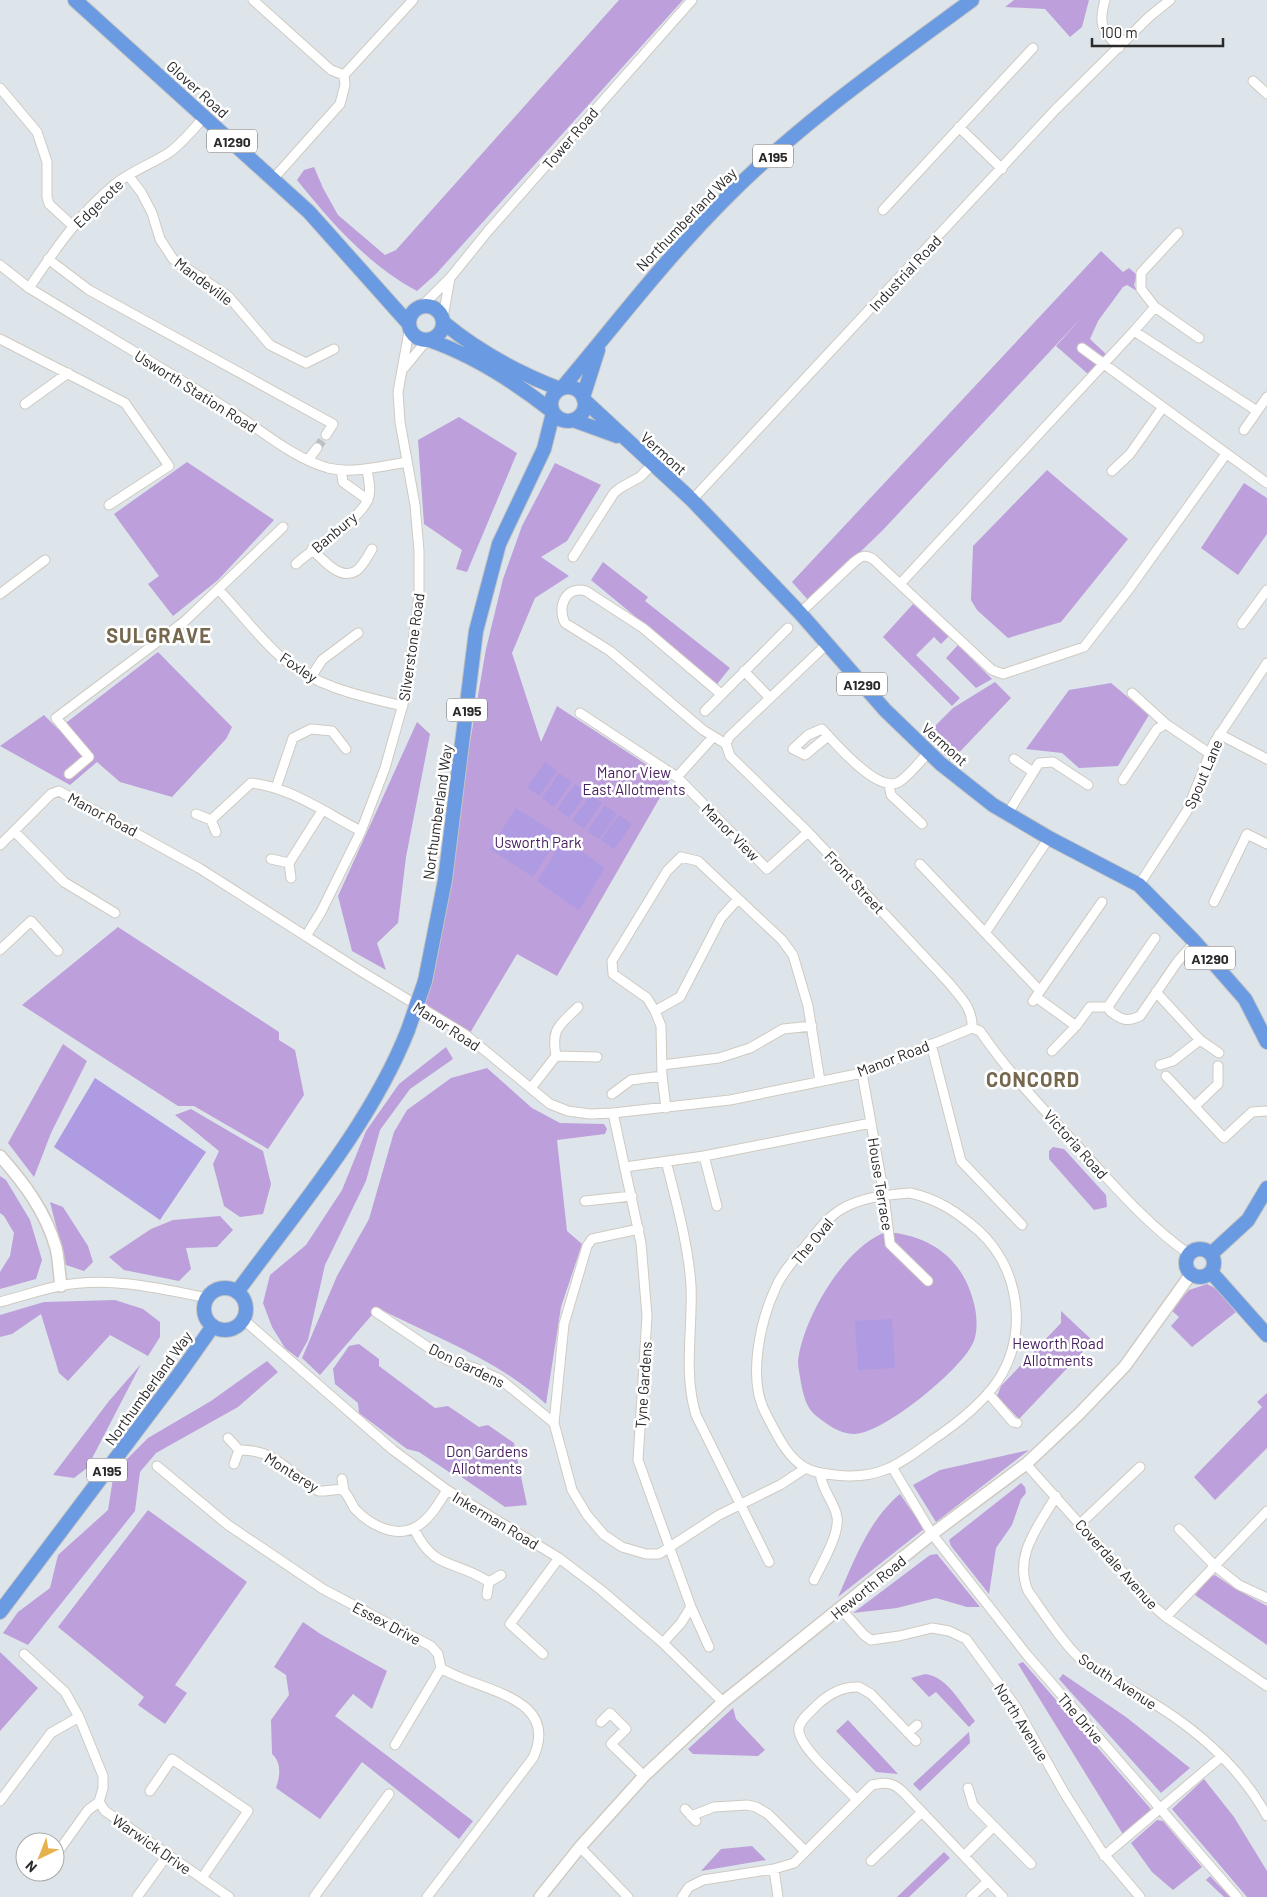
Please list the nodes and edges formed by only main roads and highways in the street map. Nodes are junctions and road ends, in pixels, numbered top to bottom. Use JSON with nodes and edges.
{"nodes":[{"id":1,"x":75,"y":0,"type":"edge"},
{"id":2,"x":972,"y":0,"type":"edge"},
{"id":3,"x":380,"y":291,"type":"junction"},
{"id":4,"x":419,"y":308,"type":"junction"},
{"id":5,"x":443,"y":320,"type":"junction"},
{"id":6,"x":410,"y":325,"type":"junction"},
{"id":7,"x":428,"y":340,"type":"junction"},
{"id":8,"x":601,"y":343,"type":"junction"},
{"id":9,"x":561,"y":388,"type":"junction"},
{"id":10,"x":584,"y":398,"type":"junction"},
{"id":11,"x":553,"y":412,"type":"junction"},
{"id":12,"x":572,"y":420,"type":"junction"},
{"id":13,"x":622,"y":438,"type":"junction"},
{"id":14,"x":544,"y":449,"type":"junction"},
{"id":15,"x":1267,"y":1042,"type":"edge"},
{"id":16,"x":1267,"y":1188,"type":"edge"},
{"id":17,"x":1211,"y":1254,"type":"junction"},
{"id":18,"x":1211,"y":1272,"type":"junction"},
{"id":19,"x":237,"y":1292,"type":"junction"},
{"id":20,"x":213,"y":1326,"type":"junction"},
{"id":21,"x":1267,"y":1335,"type":"edge"},
{"id":22,"x":0,"y":1612,"type":"edge"}],
"edges":[{"from":1,"to":3,"type":"main road","name":"Glover Road","number":"A1290"},
{"from":2,"to":8,"type":"main road","name":"Northumberland Way","number":"A195"},
{"from":3,"to":4,"type":"main road","name":"Glover Road","number":"A1290"},
{"from":3,"to":6,"type":"main road","name":"Glover Road","number":"A1290"},
{"from":4,"to":5,"type":"main road","number":"A1290"},
{"from":4,"to":6,"type":"main road"},
{"from":5,"to":7,"type":"main road"},
{"from":5,"to":9,"type":"main road","number":"A1290"},
{"from":6,"to":7,"type":"main road","number":"A1290"},
{"from":7,"to":11,"type":"main road","number":"A1290"},
{"from":8,"to":9,"type":"main road","name":"Northumberland Way","number":"A195"},
{"from":8,"to":10,"type":"main road","name":"Northumberland Way","number":"A195"},
{"from":9,"to":10,"type":"main road"},
{"from":9,"to":11,"type":"main road","number":"A195"},
{"from":10,"to":12,"type":"main road","number":"A195"},
{"from":10,"to":13,"type":"main road","name":"Vermont","number":"A1290"},
{"from":11,"to":12,"type":"main road"},
{"from":11,"to":14,"type":"main road","name":"Northumberland Way","number":"A195"},
{"from":12,"to":13,"type":"main road","name":"Vermont","number":"A1290"},
{"from":12,"to":14,"type":"main road","name":"Northumberland Way","number":"A195"},
{"from":13,"to":15,"type":"main road","name":"Vermont","number":"A1290"},
{"from":14,"to":19,"type":"main road","name":"Northumberland Way","number":"A195","bridge":true},
{"from":16,"to":17,"type":"main road"},
{"from":17,"to":18,"type":"main road"},
{"from":17,"to":18,"type":"main road"},
{"from":18,"to":21,"type":"main road"},
{"from":19,"to":20,"type":"main road"},
{"from":19,"to":20,"type":"main road"},
{"from":20,"to":22,"type":"main road","name":"Northumberland Way","number":"A195"}]}
